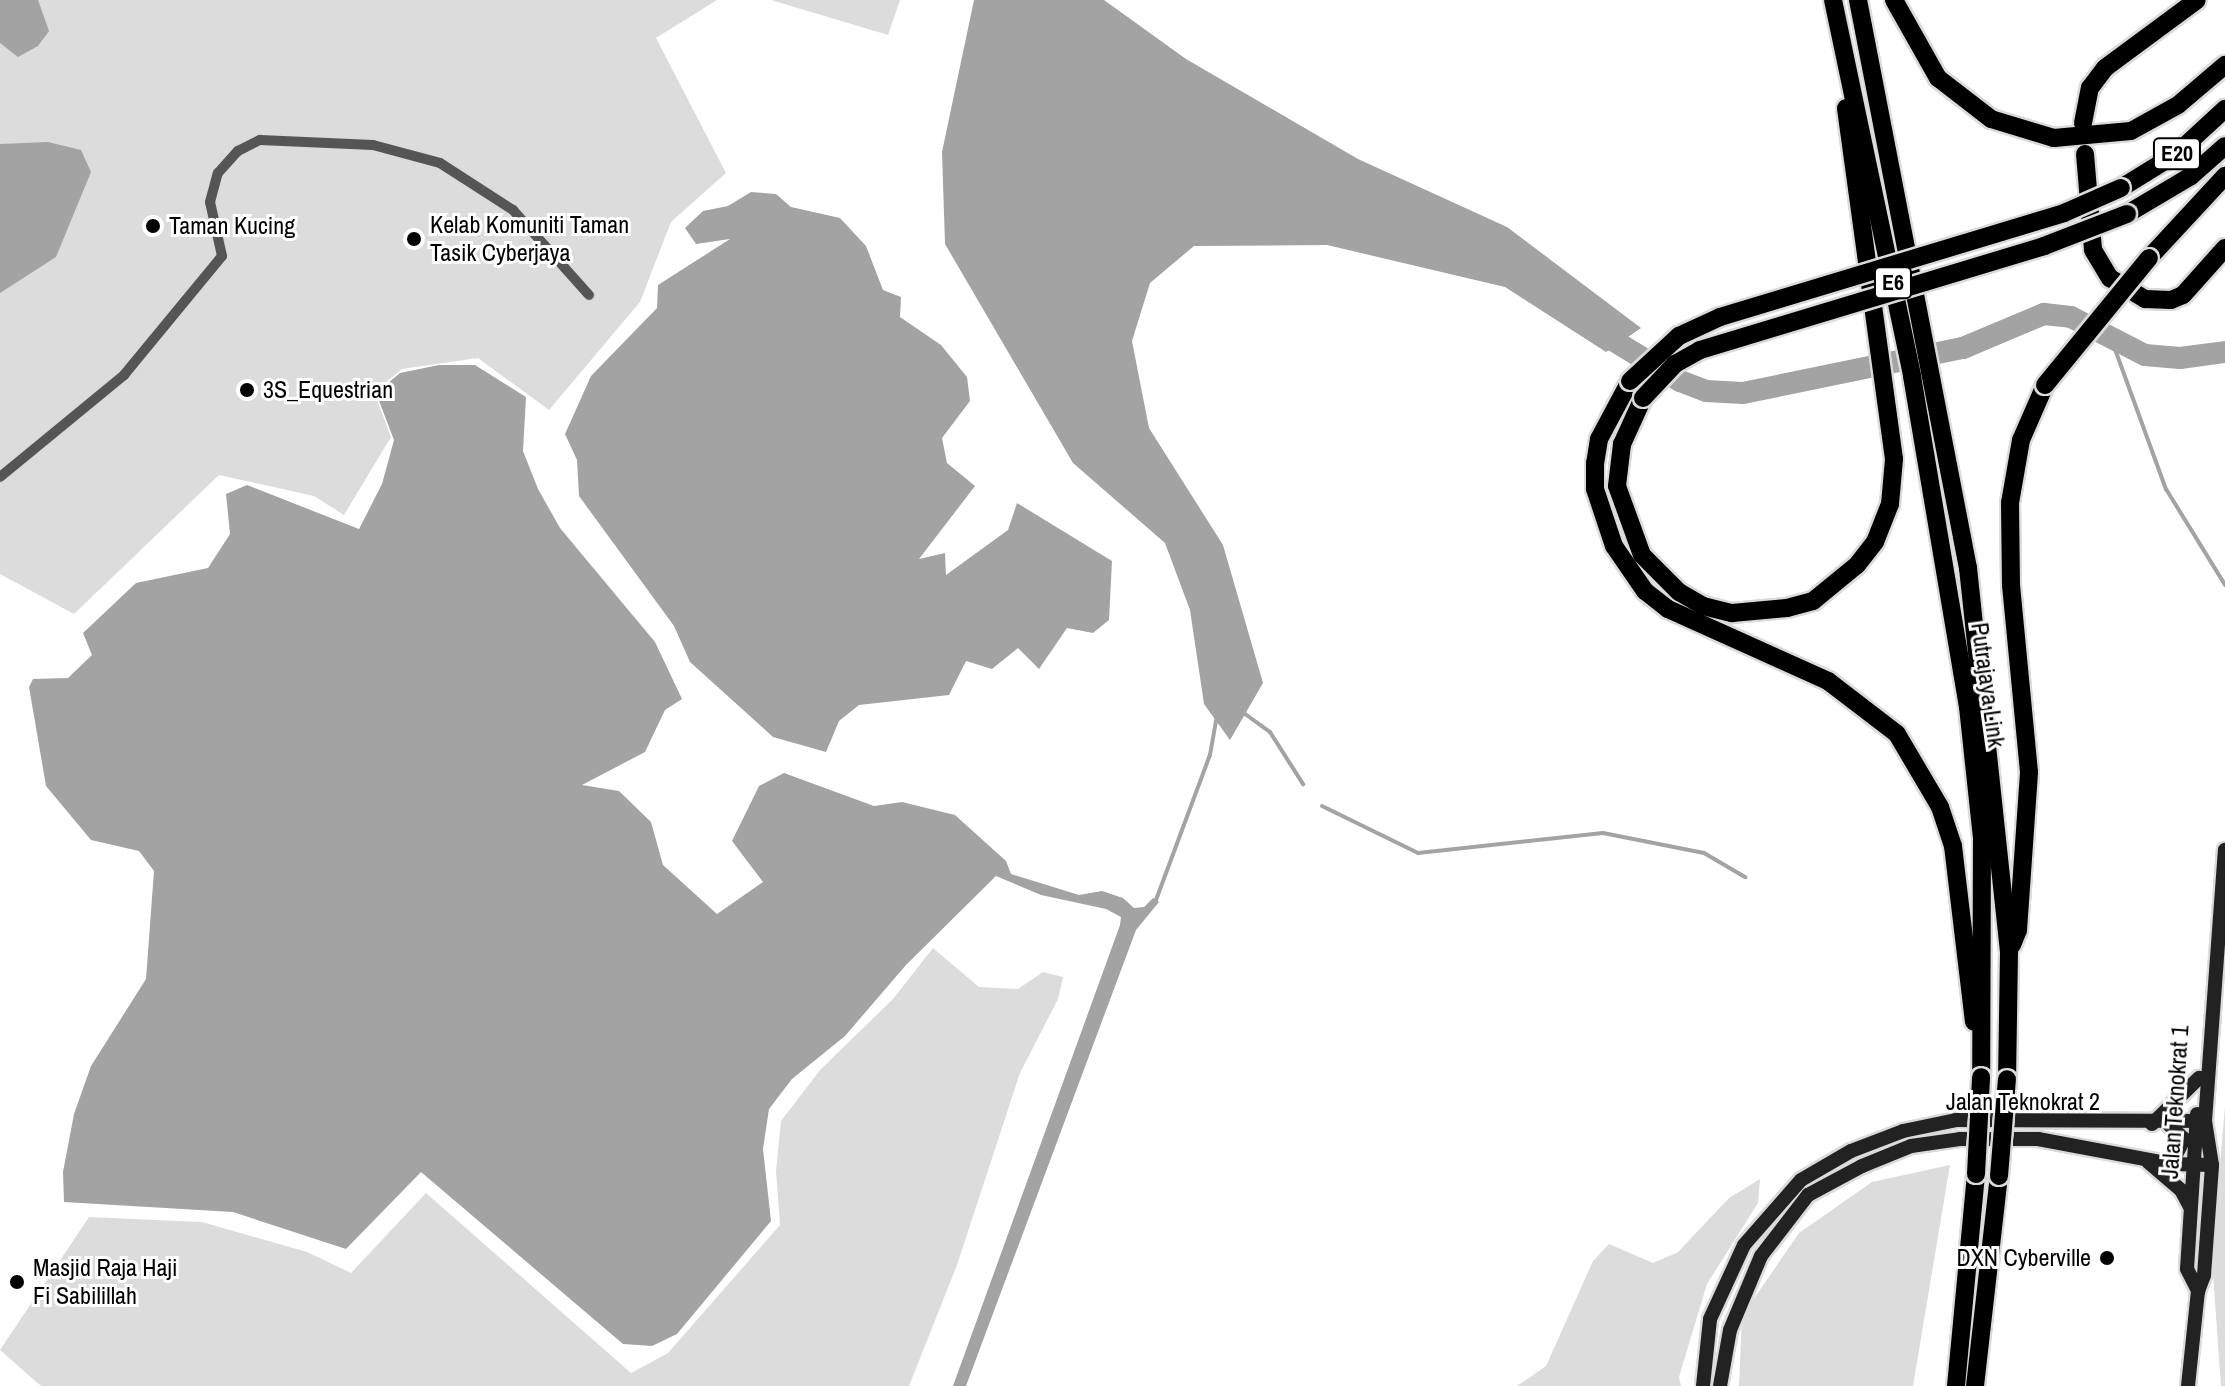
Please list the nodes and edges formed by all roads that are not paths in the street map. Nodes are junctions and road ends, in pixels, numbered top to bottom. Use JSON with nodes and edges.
{"nodes":[{"id":1,"x":1833,"y":0,"type":"edge"},
{"id":2,"x":1858,"y":0,"type":"edge"},
{"id":3,"x":1894,"y":0,"type":"edge"},
{"id":4,"x":2197,"y":0,"type":"edge"},
{"id":5,"x":1843,"y":40,"type":"junction"},
{"id":6,"x":2225,"y":65,"type":"edge"},
{"id":7,"x":2225,"y":109,"type":"edge"},
{"id":8,"x":2083,"y":123,"type":"dead end"},
{"id":9,"x":2225,"y":146,"type":"edge"},
{"id":10,"x":2085,"y":154,"type":"dead end"},
{"id":11,"x":2225,"y":176,"type":"edge"},
{"id":12,"x":2225,"y":248,"type":"edge"},
{"id":13,"x":589,"y":295,"type":"dead end"},
{"id":14,"x":0,"y":477,"type":"edge"},
{"id":15,"x":2225,"y":850,"type":"edge"},
{"id":16,"x":2216,"y":916,"type":"junction"},
{"id":17,"x":2009,"y":953,"type":"junction"},
{"id":18,"x":1984,"y":1043,"type":"junction"},
{"id":19,"x":2199,"y":1078,"type":"junction"},
{"id":20,"x":2201,"y":1120,"type":"junction"},
{"id":21,"x":2167,"y":1123,"type":"junction"},
{"id":22,"x":2152,"y":1124,"type":"junction"},
{"id":23,"x":2139,"y":1156,"type":"junction"},
{"id":24,"x":2193,"y":1161,"type":"junction"},
{"id":25,"x":2171,"y":1164,"type":"junction"},
{"id":26,"x":2212,"y":1165,"type":"junction"},
{"id":27,"x":2190,"y":1207,"type":"junction"},
{"id":28,"x":2198,"y":1291,"type":"junction"},
{"id":29,"x":1703,"y":1386,"type":"edge"},
{"id":30,"x":1720,"y":1386,"type":"edge"},
{"id":31,"x":1956,"y":1386,"type":"edge"},
{"id":32,"x":1975,"y":1386,"type":"edge"},
{"id":33,"x":2188,"y":1386,"type":"edge"}],
"edges":[{"from":1,"to":5,"type":"highway","name":"Putrajaya Link","number":"E6"},
{"from":2,"to":17,"type":"highway","name":"Putrajaya Link","number":"E6","bridge":true},
{"from":3,"to":6,"type":"highway"},
{"from":4,"to":8,"type":"highway"},
{"from":5,"to":9,"type":"highway","number":"E20","bridge":true},
{"from":5,"to":18,"type":"highway","name":"Putrajaya Link","number":"E6","bridge":true},
{"from":7,"to":18,"type":"highway","number":"E20","bridge":true},
{"from":10,"to":12,"type":"highway"},
{"from":11,"to":17,"type":"highway","bridge":true},
{"from":13,"to":14,"type":"street"},
{"from":15,"to":16,"type":"main road","name":"Jalan Teknokrat 1"},
{"from":16,"to":19,"type":"main road","name":"Jalan Teknokrat 1"},
{"from":16,"to":20,"type":"main road","name":"Jalan Teknokrat 1"},
{"from":17,"to":32,"type":"highway","name":"Putrajaya Link","number":"E6","bridge":true},
{"from":18,"to":31,"type":"highway","name":"Putrajaya Link","number":"E6","bridge":true},
{"from":19,"to":20,"type":"main road","name":"Jalan Teknokrat 1"},
{"from":19,"to":22,"type":"main road"},
{"from":20,"to":21,"type":"main road","name":"Jalan Teknokrat 2"},
{"from":20,"to":24,"type":"main road","name":"Jalan Teknokrat 1"},
{"from":20,"to":26,"type":"main road","name":"Jalan Teknokrat 1"},
{"from":21,"to":22,"type":"main road","name":"Jalan Teknokrat 2"},
{"from":21,"to":25,"type":"main road"},
{"from":22,"to":29,"type":"main road","name":"Jalan Teknokrat 2"},
{"from":23,"to":25,"type":"main road","name":"Jalan Teknokrat 2"},
{"from":23,"to":27,"type":"main road"},
{"from":23,"to":30,"type":"main road","name":"Jalan Teknokrat 2"},
{"from":24,"to":25,"type":"main road","name":"Jalan Teknokrat 2"},
{"from":24,"to":26,"type":"main road","name":"Jalan Teknokrat 2"},
{"from":24,"to":27,"type":"main road","name":"Jalan Teknokrat 1"},
{"from":26,"to":28,"type":"main road","name":"Jalan Teknokrat 1"},
{"from":27,"to":28,"type":"main road","name":"Jalan Teknokrat 1"},
{"from":28,"to":33,"type":"main road","name":"Jalan Teknokrat 1"}]}
